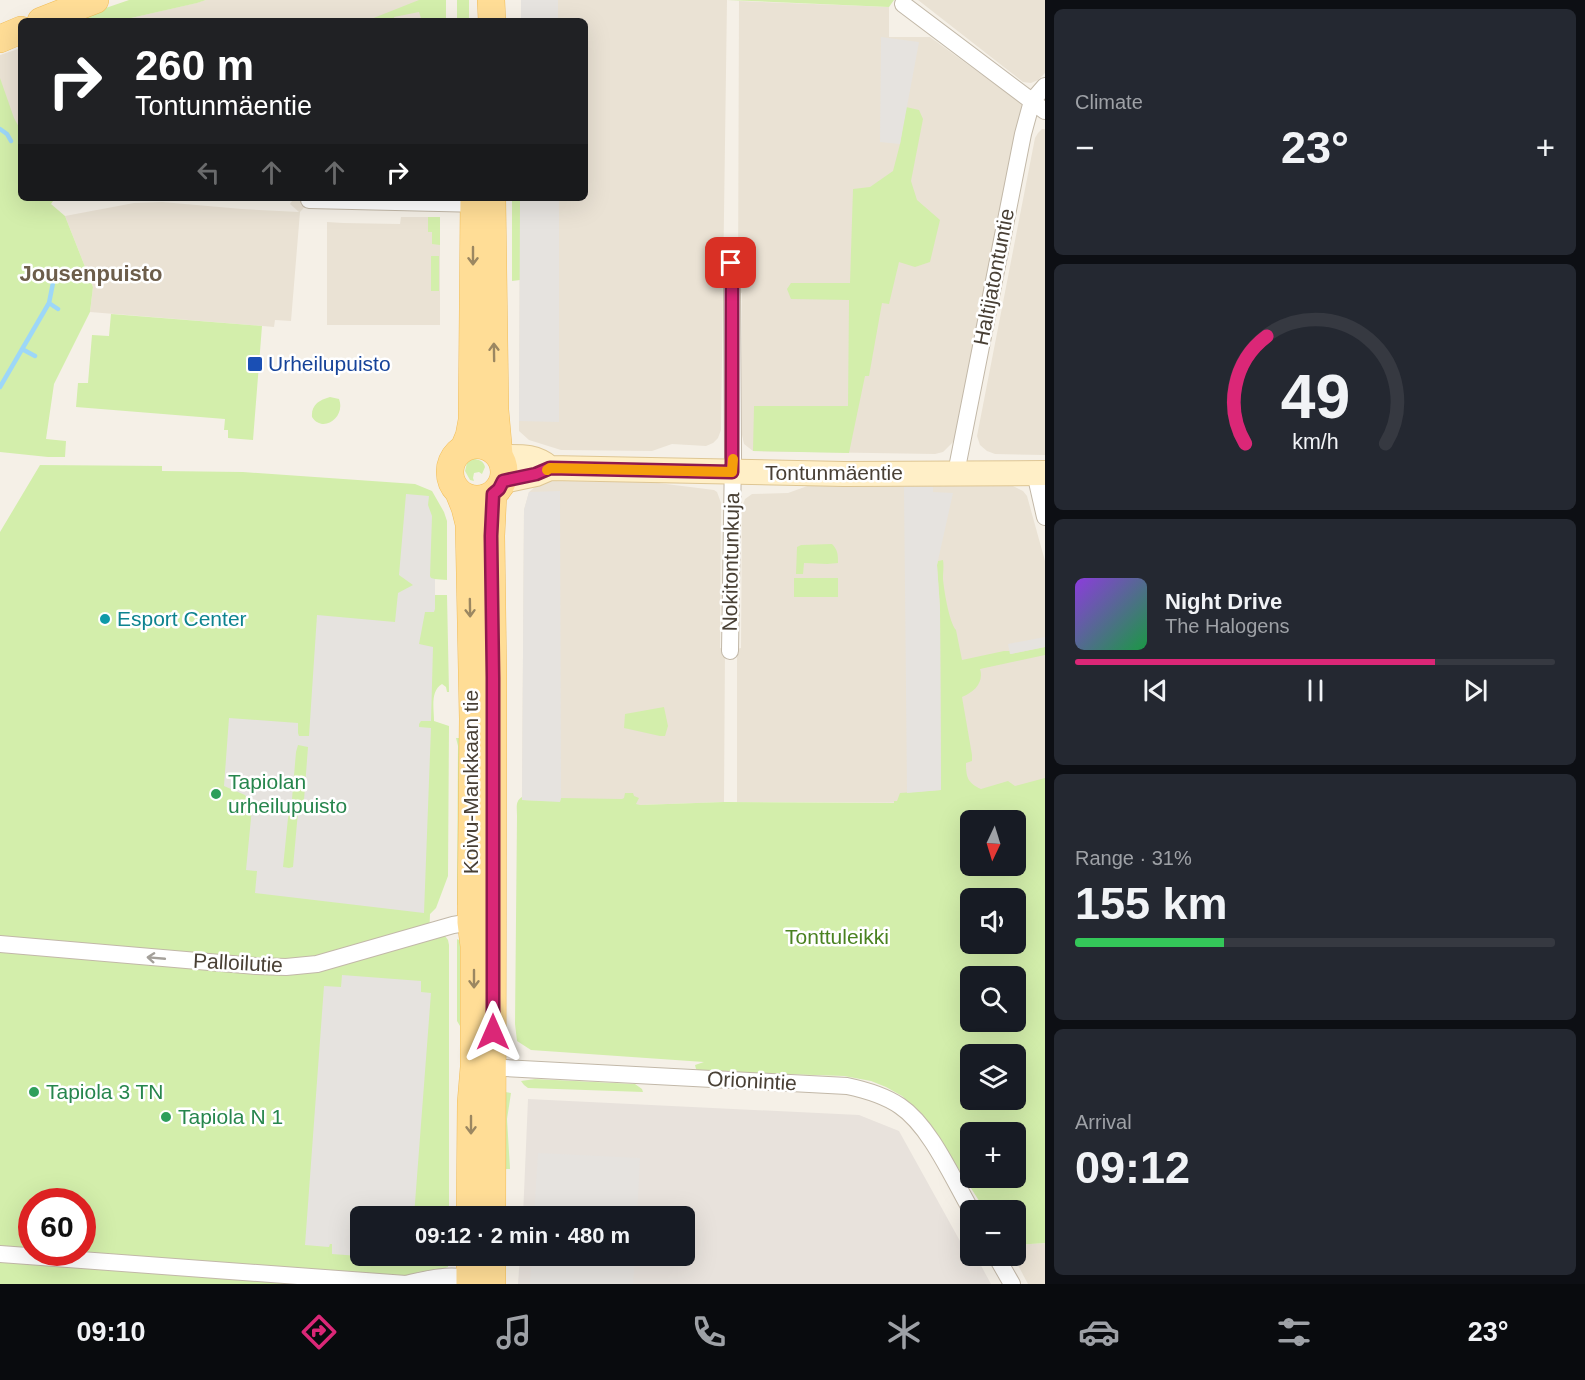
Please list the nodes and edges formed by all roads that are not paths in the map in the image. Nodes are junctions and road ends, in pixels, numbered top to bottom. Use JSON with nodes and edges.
{"nodes":[{"id":1,"x":95,"y":0,"type":"edge"},
{"id":2,"x":473,"y":0,"type":"edge"},
{"id":3,"x":491,"y":0,"type":"edge"},
{"id":4,"x":903,"y":4,"type":"dead end"},
{"id":5,"x":61,"y":11,"type":"edge"},
{"id":6,"x":473,"y":18,"type":"edge"},
{"id":7,"x":492,"y":18,"type":"edge"},
{"id":8,"x":18,"y":31,"type":"edge"},
{"id":9,"x":0,"y":39,"type":"edge"},
{"id":10,"x":1045,"y":86,"type":"edge"},
{"id":11,"x":1038,"y":106,"type":"edge"},
{"id":12,"x":483,"y":201,"type":"edge"},
{"id":13,"x":731,"y":263,"type":"dead end"},
{"id":14,"x":464,"y":448,"type":"junction"},
{"id":15,"x":499,"y":472,"type":"junction"},
{"id":16,"x":732,"y":472,"type":"junction"},
{"id":17,"x":956,"y":473,"type":"junction"},
{"id":18,"x":1040,"y":473,"type":"edge"},
{"id":19,"x":459,"y":493,"type":"junction"},
{"id":20,"x":1045,"y":517,"type":"edge"},
{"id":21,"x":730,"y":651,"type":"dead end"},
{"id":22,"x":471,"y":921,"type":"junction"},
{"id":23,"x":0,"y":944,"type":"edge"},
{"id":24,"x":483,"y":1067,"type":"junction"},
{"id":25,"x":965,"y":1200,"type":"edge"},
{"id":26,"x":470,"y":1206,"type":"edge"},
{"id":27,"x":491,"y":1206,"type":"edge"},
{"id":28,"x":0,"y":1254,"type":"edge"},
{"id":29,"x":1002,"y":1266,"type":"edge"},
{"id":30,"x":477,"y":1277,"type":"edge"},
{"id":31,"x":405,"y":1284,"type":"edge"},
{"id":32,"x":1012,"y":1284,"type":"edge"}],
"edges":[{"from":1,"to":5,"type":"main road"},
{"from":2,"to":6,"type":"main road"},
{"from":3,"to":7,"type":"main road"},
{"from":4,"to":11,"type":"street"},
{"from":8,"to":9,"type":"main road"},
{"from":10,"to":11,"type":"street","name":"Haltijatontuntie"},
{"from":11,"to":17,"type":"street","name":"Haltijatontuntie"},
{"from":12,"to":14,"type":"main road","one_way":true},
{"from":15,"to":12,"type":"main road","name":"Koivu-Mankkaan tie","one_way":true},
{"from":13,"to":16,"type":"street","name":"Nokitontunkuja"},
{"from":14,"to":15,"type":"main road"},
{"from":14,"to":19,"type":"main road"},
{"from":15,"to":16,"type":"street","name":"Tontunmäentie"},
{"from":15,"to":19,"type":"main road"},
{"from":15,"to":24,"type":"main road","name":"Koivu-Mankkaan tie"},
{"from":16,"to":17,"type":"street","name":"Tontunmäentie"},
{"from":16,"to":21,"type":"street","name":"Nokitontunkuja"},
{"from":17,"to":18,"type":"street","name":"Tontunmäentie"},
{"from":18,"to":20,"type":"street"},
{"from":19,"to":22,"type":"main road","name":"Koivu-Mankkaan tie","one_way":true},
{"from":22,"to":23,"type":"street","name":"Palloilutie","one_way":true},
{"from":22,"to":24,"type":"main road","name":"Koivu-Mankkaan tie","one_way":true},
{"from":24,"to":25,"type":"street","name":"Orionintie"},
{"from":24,"to":26,"type":"main road","name":"Koivu-Mankkaan tie","one_way":true},
{"from":24,"to":27,"type":"main road","name":"Koivu-Mankkaan tie"},
{"from":28,"to":31,"type":"street"},
{"from":29,"to":32,"type":"street"},
{"from":30,"to":31,"type":"street"}]}
